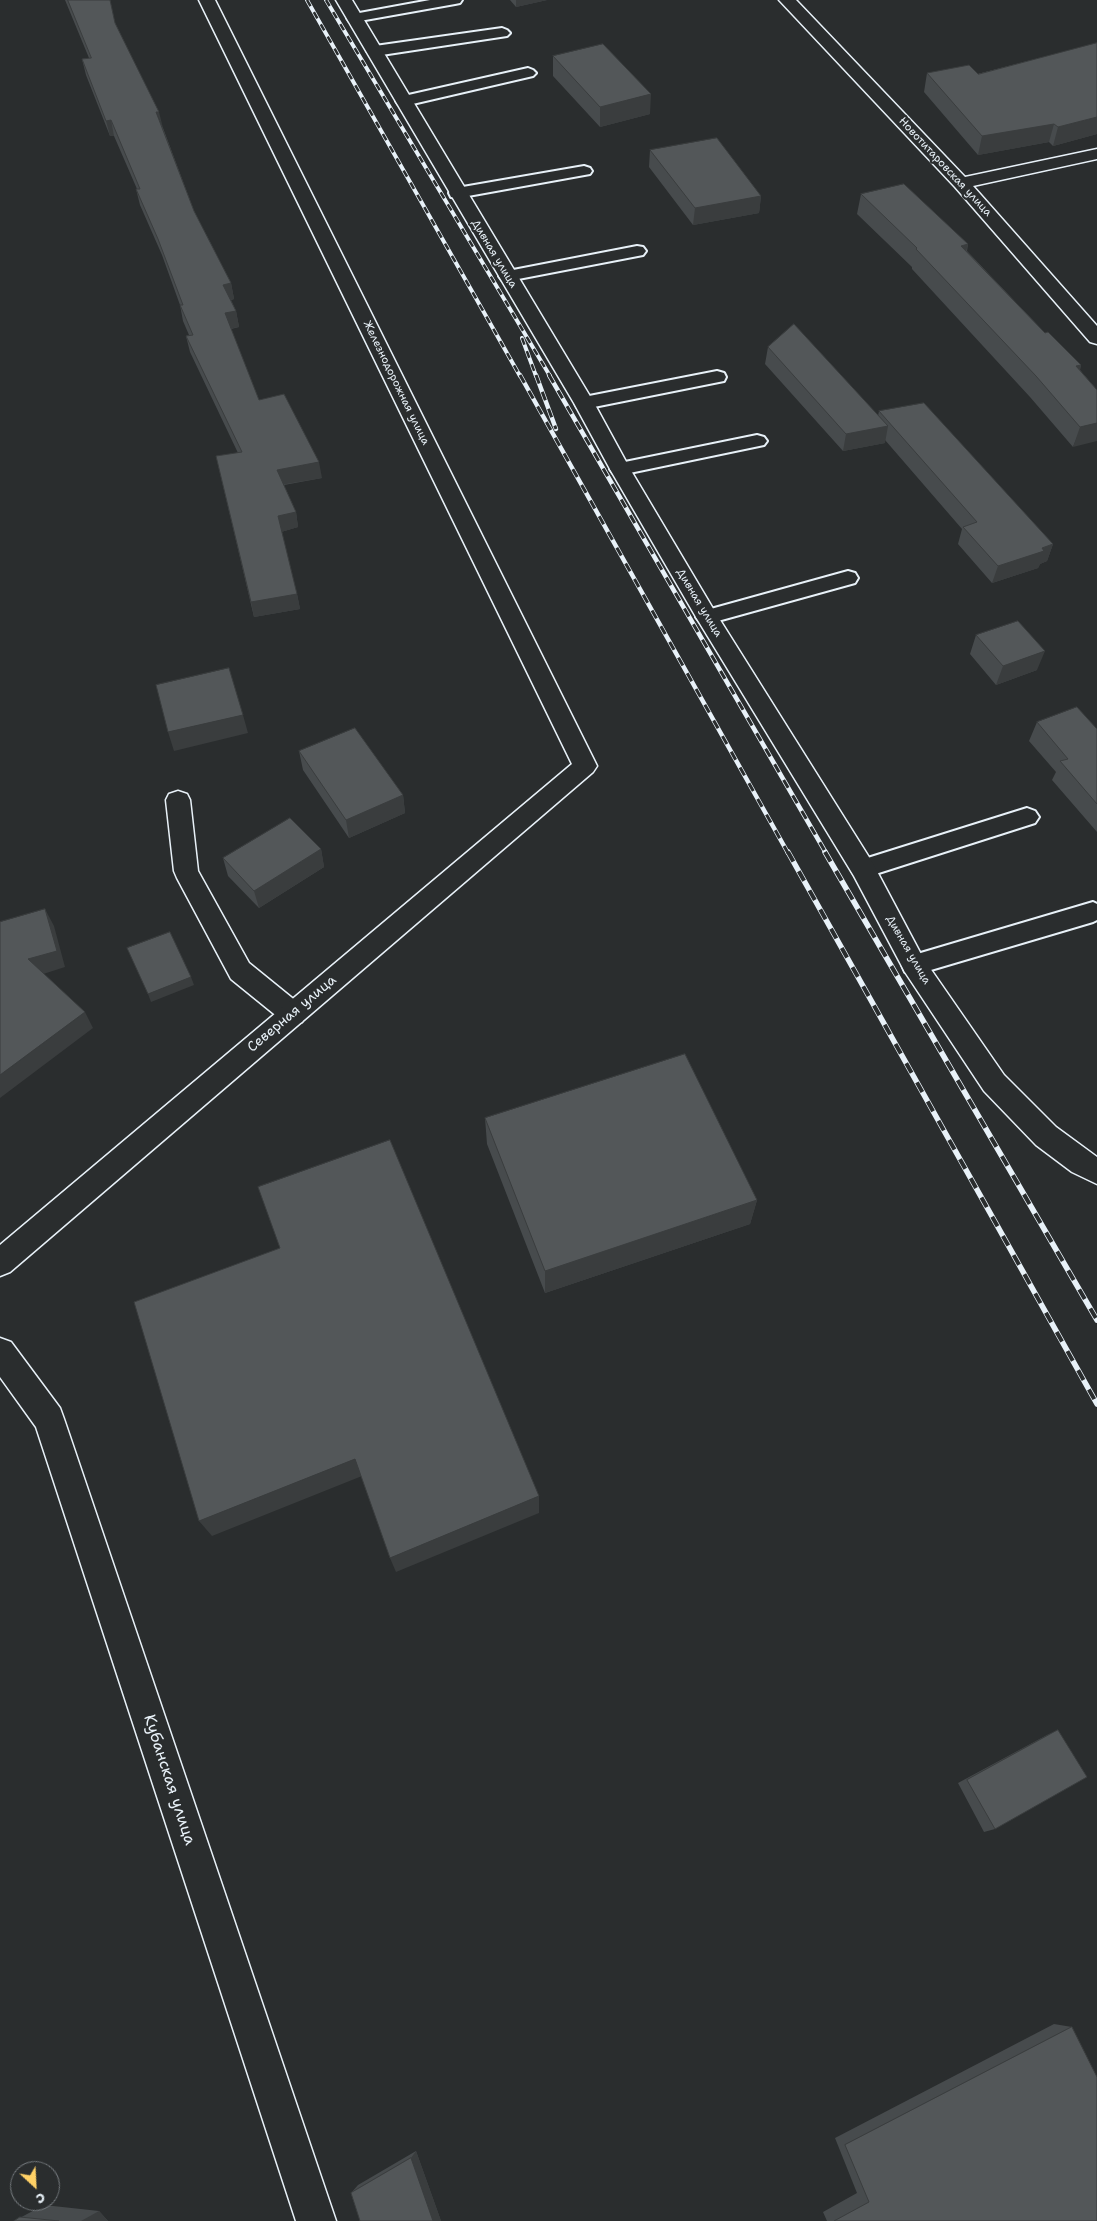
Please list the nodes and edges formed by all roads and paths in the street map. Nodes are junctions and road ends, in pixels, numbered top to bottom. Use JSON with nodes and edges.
{"nodes":[{"id":1,"x":207,"y":0,"type":"edge"},
{"id":2,"x":455,"y":0,"type":"edge"},
{"id":3,"x":787,"y":0,"type":"edge"},
{"id":4,"x":349,"y":9,"type":"edge"},
{"id":5,"x":502,"y":33,"type":"dead end"},
{"id":6,"x":376,"y":51,"type":"junction"},
{"id":7,"x":528,"y":73,"type":"dead end"},
{"id":8,"x":404,"y":101,"type":"junction"},
{"id":9,"x":1097,"y":154,"type":"edge"},
{"id":10,"x":584,"y":171,"type":"dead end"},
{"id":11,"x":961,"y":183,"type":"junction"},
{"id":12,"x":457,"y":193,"type":"junction"},
{"id":13,"x":637,"y":251,"type":"dead end"},
{"id":14,"x":508,"y":276,"type":"junction"},
{"id":15,"x":1097,"y":338,"type":"edge"},
{"id":16,"x":718,"y":377,"type":"dead end"},
{"id":17,"x":584,"y":404,"type":"junction"},
{"id":18,"x":757,"y":441,"type":"dead end"},
{"id":19,"x":620,"y":469,"type":"junction"},
{"id":20,"x":848,"y":578,"type":"dead end"},
{"id":21,"x":707,"y":617,"type":"junction"},
{"id":22,"x":585,"y":766,"type":"joint"},
{"id":23,"x":178,"y":800,"type":"dead end"},
{"id":24,"x":1027,"y":817,"type":"dead end"},
{"id":25,"x":863,"y":869,"type":"junction"},
{"id":26,"x":1093,"y":912,"type":"dead end"},
{"id":27,"x":914,"y":966,"type":"junction"},
{"id":28,"x":293,"y":1014,"type":"junction"},
{"id":29,"x":1097,"y":1172,"type":"edge"},
{"id":30,"x":0,"y":1263,"type":"edge"},
{"id":31,"x":0,"y":1352,"type":"edge"},
{"id":32,"x":316,"y":2221,"type":"edge"}],
"edges":[{"from":1,"to":22,"type":"street","name":"Железнодорожная улица"},
{"from":2,"to":4,"type":"lane"},
{"from":3,"to":11,"type":"street","name":"Новотитаровская улица"},
{"from":4,"to":6,"type":"street","name":"Дивная улица"},
{"from":5,"to":6,"type":"lane"},
{"from":6,"to":8,"type":"street","name":"Дивная улица"},
{"from":7,"to":8,"type":"lane"},
{"from":8,"to":12,"type":"street","name":"Дивная улица"},
{"from":9,"to":11,"type":"street"},
{"from":10,"to":12,"type":"lane"},
{"from":11,"to":15,"type":"street","name":"Новотитаровская улица"},
{"from":12,"to":14,"type":"street","name":"Дивная улица"},
{"from":13,"to":14,"type":"lane"},
{"from":14,"to":17,"type":"street","name":"Дивная улица"},
{"from":16,"to":17,"type":"lane"},
{"from":17,"to":19,"type":"street","name":"Дивная улица"},
{"from":18,"to":19,"type":"lane"},
{"from":19,"to":21,"type":"street","name":"Дивная улица"},
{"from":20,"to":21,"type":"lane"},
{"from":21,"to":25,"type":"street","name":"Дивная улица"},
{"from":22,"to":28,"type":"street","name":"Северная улица"},
{"from":23,"to":28,"type":"street"},
{"from":24,"to":25,"type":"lane"},
{"from":25,"to":27,"type":"street","name":"Дивная улица"},
{"from":26,"to":27,"type":"lane"},
{"from":27,"to":29,"type":"street","name":"Дивная улица"},
{"from":28,"to":30,"type":"street","name":"Северная улица"},
{"from":31,"to":32,"type":"street","name":"Кубанская улица"}]}
